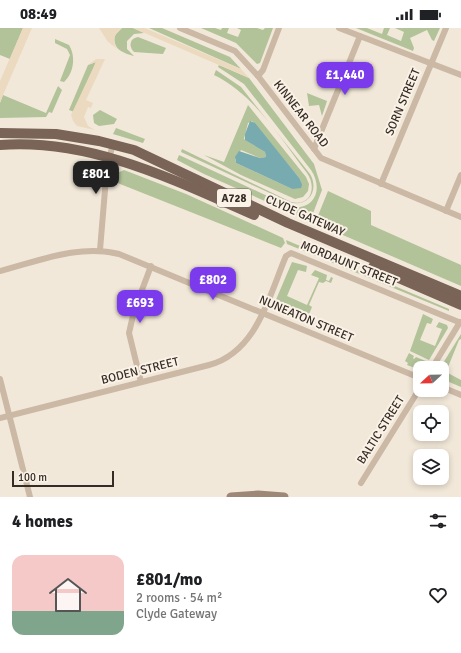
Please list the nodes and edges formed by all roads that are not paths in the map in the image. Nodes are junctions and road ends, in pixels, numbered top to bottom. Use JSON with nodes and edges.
{"nodes":[{"id":1,"x":180,"y":28,"type":"edge"},
{"id":2,"x":279,"y":28,"type":"edge"},
{"id":3,"x":339,"y":28,"type":"edge"},
{"id":4,"x":446,"y":28,"type":"edge"},
{"id":5,"x":360,"y":36,"type":"junction"},
{"id":6,"x":431,"y":64,"type":"junction"},
{"id":7,"x":461,"y":75,"type":"edge"},
{"id":8,"x":258,"y":76,"type":"junction"},
{"id":9,"x":0,"y":133,"type":"edge"},
{"id":10,"x":113,"y":144,"type":"junction"},
{"id":11,"x":0,"y":145,"type":"edge"},
{"id":12,"x":314,"y":149,"type":"junction"},
{"id":13,"x":109,"y":158,"type":"junction"},
{"id":14,"x":461,"y":175,"type":"edge"},
{"id":15,"x":381,"y":184,"type":"junction"},
{"id":16,"x":446,"y":211,"type":"junction"},
{"id":17,"x":461,"y":217,"type":"edge"},
{"id":18,"x":100,"y":250,"type":"junction"},
{"id":19,"x":151,"y":266,"type":"junction"},
{"id":20,"x":0,"y":271,"type":"edge"},
{"id":21,"x":461,"y":296,"type":"edge"},
{"id":22,"x":461,"y":305,"type":"edge"},
{"id":23,"x":263,"y":312,"type":"junction"},
{"id":24,"x":461,"y":322,"type":"edge"},
{"id":25,"x":436,"y":361,"type":"edge"},
{"id":26,"x":413,"y":375,"type":"edge"},
{"id":27,"x":0,"y":379,"type":"edge"},
{"id":28,"x":141,"y":382,"type":"junction"},
{"id":29,"x":449,"y":390,"type":"edge"},
{"id":30,"x":461,"y":395,"type":"edge"},
{"id":31,"x":414,"y":397,"type":"edge"},
{"id":32,"x":10,"y":416,"type":"junction"},
{"id":33,"x":0,"y":418,"type":"edge"},
{"id":34,"x":361,"y":483,"type":"dead end"},
{"id":35,"x":30,"y":497,"type":"edge"},
{"id":36,"x":231,"y":497,"type":"edge"},
{"id":37,"x":284,"y":497,"type":"edge"}],
"edges":[{"from":1,"to":8,"type":"street","name":"KINNEAR ROAD"},
{"from":2,"to":8,"type":"street"},
{"from":3,"to":5,"type":"street"},
{"from":4,"to":6,"type":"street","name":"SORN STREET"},
{"from":5,"to":6,"type":"street"},
{"from":5,"to":12,"type":"street"},
{"from":6,"to":7,"type":"street"},
{"from":6,"to":15,"type":"street","name":"SORN STREET"},
{"from":8,"to":12,"type":"street","name":"KINNEAR ROAD"},
{"from":9,"to":10,"type":"main road","name":"CLYDE GATEWAY","number":"A728"},
{"from":10,"to":13,"type":"street"},
{"from":10,"to":21,"type":"main road","name":"CLYDE GATEWAY","number":"A728"},
{"from":11,"to":13,"type":"main road","name":"CLYDE GATEWAY","number":"A728"},
{"from":12,"to":15,"type":"street","name":"KINNEAR ROAD"},
{"from":13,"to":18,"type":"street"},
{"from":13,"to":22,"type":"main road","name":"CLYDE GATEWAY","number":"A728"},
{"from":14,"to":16,"type":"street"},
{"from":15,"to":16,"type":"street","name":"KINNEAR ROAD"},
{"from":16,"to":17,"type":"street","name":"KINNEAR ROAD"},
{"from":18,"to":19,"type":"street","name":"NUNEATON STREET"},
{"from":18,"to":20,"type":"street","name":"NUNEATON STREET"},
{"from":19,"to":23,"type":"street","name":"NUNEATON STREET"},
{"from":19,"to":28,"type":"street"},
{"from":23,"to":24,"type":"street","name":"MORDAUNT STREET"},
{"from":23,"to":26,"type":"street","name":"NUNEATON STREET"},
{"from":23,"to":28,"type":"street","name":"BODEN STREET"},
{"from":24,"to":25,"type":"street"},
{"from":27,"to":32,"type":"street"},
{"from":28,"to":32,"type":"street","name":"BODEN STREET"},
{"from":29,"to":30,"type":"street"},
{"from":31,"to":34,"type":"street","name":"BALTIC STREET"},
{"from":32,"to":33,"type":"street","name":"BODEN STREET"},
{"from":32,"to":35,"type":"street"},
{"from":36,"to":37,"type":"main road"}]}
